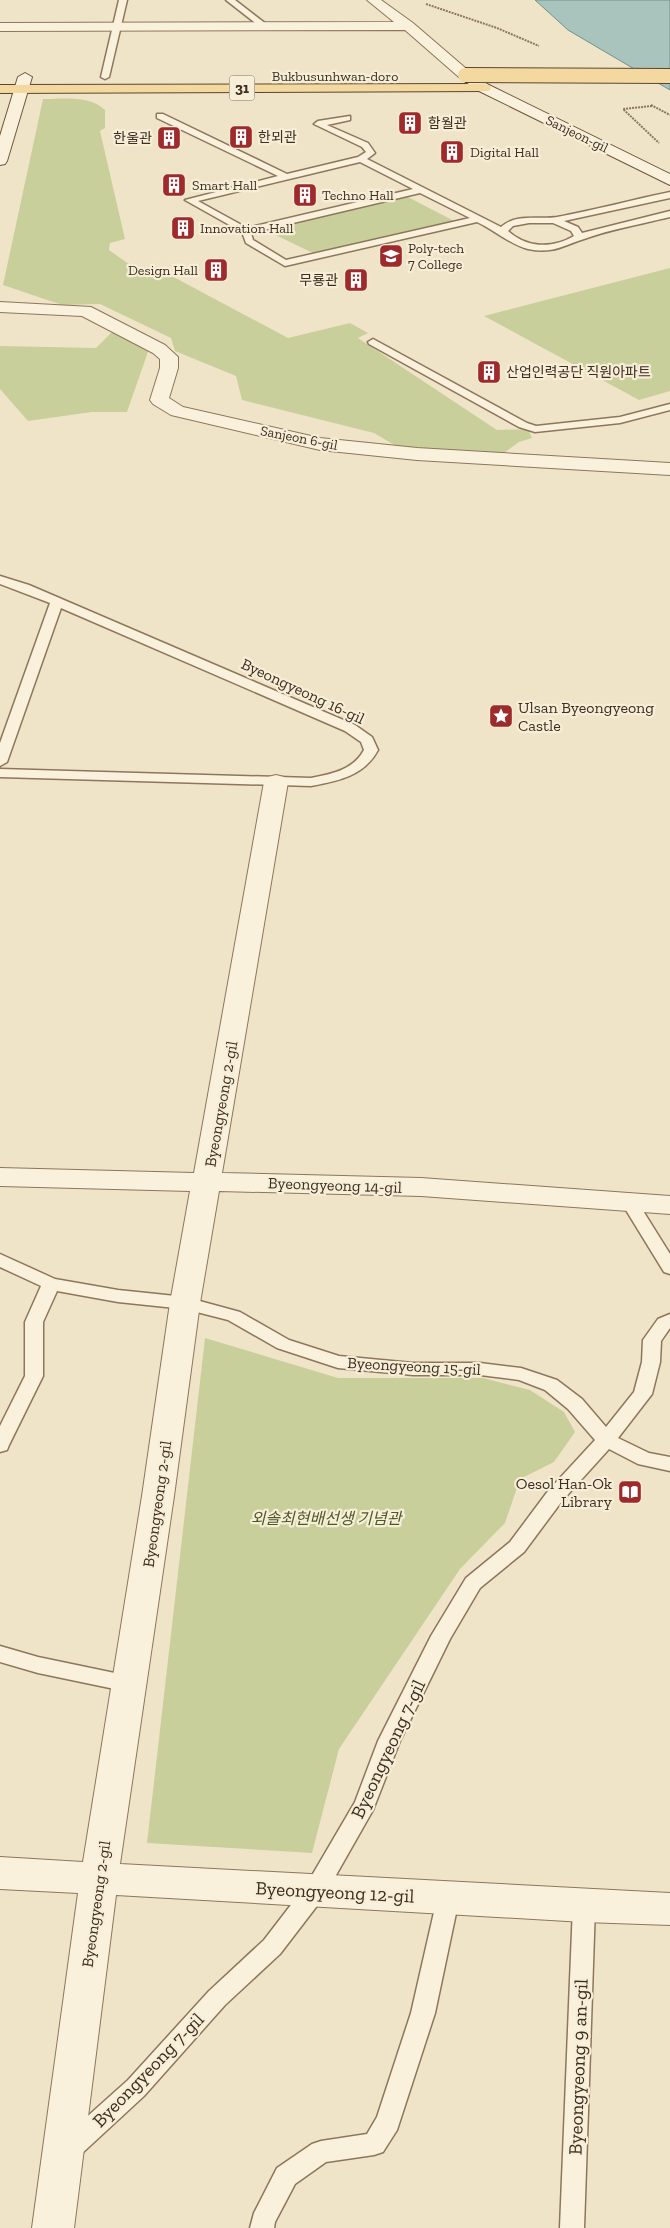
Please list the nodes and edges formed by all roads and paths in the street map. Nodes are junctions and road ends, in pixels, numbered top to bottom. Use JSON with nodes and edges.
{"nodes":[{"id":1,"x":123,"y":0,"type":"edge"},
{"id":2,"x":230,"y":0,"type":"edge"},
{"id":3,"x":373,"y":0,"type":"edge"},
{"id":4,"x":408,"y":26,"type":"junction"},
{"id":5,"x":0,"y":27,"type":"edge"},
{"id":6,"x":116,"y":27,"type":"junction"},
{"id":7,"x":266,"y":27,"type":"junction"},
{"id":8,"x":465,"y":75,"type":"junction"},
{"id":9,"x":670,"y":76,"type":"edge"},
{"id":10,"x":0,"y":77,"type":"edge"},
{"id":11,"x":105,"y":77,"type":"junction"},
{"id":12,"x":23,"y":83,"type":"junction"},
{"id":13,"x":484,"y":88,"type":"junction"},
{"id":14,"x":670,"y":88,"type":"edge"},
{"id":15,"x":0,"y":89,"type":"edge"},
{"id":16,"x":653,"y":106,"type":"dead end"},
{"id":17,"x":160,"y":116,"type":"dead end"},
{"id":18,"x":347,"y":118,"type":"dead end"},
{"id":19,"x":663,"y":148,"type":"dead end"},
{"id":20,"x":1,"y":155,"type":"edge"},
{"id":21,"x":361,"y":159,"type":"junction"},
{"id":22,"x":286,"y":177,"type":"junction"},
{"id":23,"x":670,"y":180,"type":"edge"},
{"id":24,"x":421,"y":190,"type":"junction"},
{"id":25,"x":670,"y":195,"type":"edge"},
{"id":26,"x":670,"y":214,"type":"edge"},
{"id":27,"x":478,"y":219,"type":"junction"},
{"id":28,"x":554,"y":220,"type":"junction"},
{"id":29,"x":246,"y":231,"type":"junction"},
{"id":30,"x":502,"y":231,"type":"junction"},
{"id":31,"x":579,"y":237,"type":"junction"},
{"id":32,"x":0,"y":307,"type":"edge"},
{"id":33,"x":374,"y":342,"type":"dead end"},
{"id":34,"x":670,"y":407,"type":"edge"},
{"id":35,"x":670,"y":468,"type":"edge"},
{"id":36,"x":0,"y":580,"type":"edge"},
{"id":37,"x":57,"y":602,"type":"junction"},
{"id":38,"x":0,"y":762,"type":"edge"},
{"id":39,"x":0,"y":773,"type":"edge"},
{"id":40,"x":276,"y":782,"type":"junction"},
{"id":41,"x":0,"y":1177,"type":"edge"},
{"id":42,"x":207,"y":1181,"type":"junction"},
{"id":43,"x":629,"y":1202,"type":"junction"},
{"id":44,"x":670,"y":1205,"type":"edge"},
{"id":45,"x":0,"y":1260,"type":"edge"},
{"id":46,"x":670,"y":1268,"type":"edge"},
{"id":47,"x":51,"y":1284,"type":"junction"},
{"id":48,"x":186,"y":1303,"type":"junction"},
{"id":49,"x":670,"y":1320,"type":"edge"},
{"id":50,"x":606,"y":1440,"type":"junction"},
{"id":51,"x":0,"y":1445,"type":"edge"},
{"id":52,"x":670,"y":1464,"type":"edge"},
{"id":53,"x":0,"y":1654,"type":"edge"},
{"id":54,"x":129,"y":1684,"type":"junction"},
{"id":55,"x":0,"y":1872,"type":"edge"},
{"id":56,"x":99,"y":1879,"type":"junction"},
{"id":57,"x":315,"y":1891,"type":"junction"},
{"id":58,"x":448,"y":1899,"type":"junction"},
{"id":59,"x":584,"y":1906,"type":"junction"},
{"id":60,"x":670,"y":1909,"type":"edge"},
{"id":61,"x":63,"y":2154,"type":"junction"},
{"id":62,"x":53,"y":2228,"type":"edge"},
{"id":63,"x":262,"y":2228,"type":"edge"},
{"id":64,"x":572,"y":2228,"type":"edge"}],
"edges":[{"from":1,"to":6,"type":"lane"},
{"from":2,"to":7,"type":"lane"},
{"from":3,"to":4,"type":"street","name":"Sanjeon-gil"},
{"from":4,"to":7,"type":"street"},
{"from":4,"to":8,"type":"street","name":"Sanjeon-gil"},
{"from":5,"to":6,"type":"street"},
{"from":6,"to":7,"type":"street"},
{"from":6,"to":11,"type":"lane"},
{"from":8,"to":9,"type":"main road","name":"Bukbusunhwan-doro","number":"31","bridge":true},
{"from":8,"to":11,"type":"main road","name":"Bukbusunhwan-doro","number":"31"},
{"from":8,"to":13,"type":"street","name":"Sanjeon-gil"},
{"from":10,"to":12,"type":"main road","name":"Bukbusunhwan-doro","number":"31"},
{"from":11,"to":12,"type":"main road","name":"Bukbusunhwan-doro","number":"31"},
{"from":12,"to":13,"type":"main road","name":"Bukbusunhwan-doro","number":"31"},
{"from":12,"to":15,"type":"main road","name":"Bukbusunhwan-doro","number":"31"},
{"from":12,"to":20,"type":"street"},
{"from":13,"to":14,"type":"main road","name":"Bukbusunhwan-doro","number":"31"},
{"from":13,"to":23,"type":"street","name":"Sanjeon-gil"},
{"from":16,"to":19,"type":"path"},
{"from":17,"to":22,"type":"lane"},
{"from":18,"to":21,"type":"lane"},
{"from":21,"to":22,"type":"lane"},
{"from":21,"to":24,"type":"lane"},
{"from":22,"to":29,"type":"lane"},
{"from":24,"to":27,"type":"lane"},
{"from":24,"to":29,"type":"lane"},
{"from":25,"to":28,"type":"lane"},
{"from":26,"to":31,"type":"lane"},
{"from":27,"to":29,"type":"lane"},
{"from":27,"to":30,"type":"lane"},
{"from":28,"to":30,"type":"lane"},
{"from":28,"to":31,"type":"lane"},
{"from":30,"to":31,"type":"lane"},
{"from":32,"to":35,"type":"street","name":"Sanjeon 6-gil"},
{"from":33,"to":34,"type":"lane"},
{"from":36,"to":37,"type":"lane","name":"Byeongyeong 16-gil"},
{"from":37,"to":38,"type":"lane"},
{"from":37,"to":40,"type":"lane","name":"Byeongyeong 16-gil"},
{"from":39,"to":40,"type":"lane","name":"Byeongyeong 16-gil"},
{"from":40,"to":42,"type":"street","name":"Byeongyeong 2-gil"},
{"from":41,"to":42,"type":"street","name":"Byeongyeong 14-gil"},
{"from":42,"to":43,"type":"street","name":"Byeongyeong 14-gil"},
{"from":42,"to":48,"type":"street","name":"Byeongyeong 2-gil"},
{"from":43,"to":44,"type":"street","name":"Byeongyeong 14-gil"},
{"from":43,"to":46,"type":"lane"},
{"from":45,"to":47,"type":"lane","name":"Byeongyeong 15-gil"},
{"from":47,"to":48,"type":"lane","name":"Byeongyeong 15-gil"},
{"from":47,"to":51,"type":"lane"},
{"from":48,"to":50,"type":"lane","name":"Byeongyeong 15-gil"},
{"from":48,"to":54,"type":"street","name":"Byeongyeong 2-gil"},
{"from":49,"to":50,"type":"lane","name":"Byeongyeong 7-gil"},
{"from":50,"to":52,"type":"lane","name":"Byeongyeong 15-gil"},
{"from":50,"to":57,"type":"lane","name":"Byeongyeong 7-gil"},
{"from":53,"to":54,"type":"lane"},
{"from":54,"to":56,"type":"street","name":"Byeongyeong 2-gil"},
{"from":55,"to":56,"type":"street","name":"Byeongyeong 12-gil"},
{"from":56,"to":57,"type":"street","name":"Byeongyeong 12-gil"},
{"from":56,"to":61,"type":"street","name":"Byeongyeong 2-gil"},
{"from":57,"to":58,"type":"street","name":"Byeongyeong 12-gil"},
{"from":57,"to":61,"type":"lane","name":"Byeongyeong 7-gil"},
{"from":58,"to":59,"type":"street","name":"Byeongyeong 12-gil"},
{"from":58,"to":63,"type":"lane"},
{"from":59,"to":60,"type":"street","name":"Byeongyeong 12-gil"},
{"from":59,"to":64,"type":"lane","name":"Byeongyeong 9 an-gil"},
{"from":61,"to":62,"type":"street","name":"Byeongyeong 2-gil"}]}
